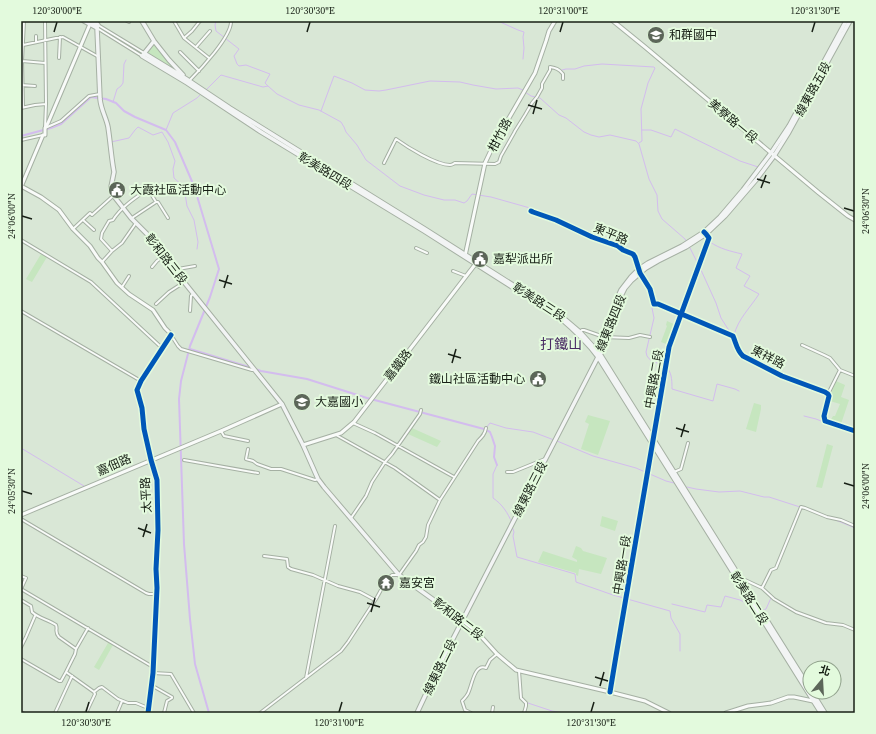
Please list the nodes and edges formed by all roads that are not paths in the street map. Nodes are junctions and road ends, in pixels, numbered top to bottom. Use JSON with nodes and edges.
{"nodes":[{"id":1,"x":24,"y":21,"type":"edge"},
{"id":2,"x":45,"y":21,"type":"edge"},
{"id":3,"x":84,"y":21,"type":"edge"},
{"id":4,"x":174,"y":21,"type":"edge"},
{"id":5,"x":200,"y":21,"type":"edge"},
{"id":6,"x":231,"y":21,"type":"edge"},
{"id":7,"x":555,"y":21,"type":"edge"},
{"id":8,"x":613,"y":21,"type":"edge"},
{"id":9,"x":846,"y":21,"type":"edge"},
{"id":10,"x":850,"y":21,"type":"edge"},
{"id":11,"x":144,"y":22,"type":"edge"},
{"id":12,"x":91,"y":23,"type":"edge"},
{"id":13,"x":98,"y":25,"type":"edge"},
{"id":14,"x":22,"y":28,"type":"edge"},
{"id":15,"x":210,"y":31,"type":"dead end"},
{"id":16,"x":36,"y":36,"type":"dead end"},
{"id":17,"x":60,"y":37,"type":"junction"},
{"id":18,"x":184,"y":38,"type":"junction"},
{"id":19,"x":45,"y":40,"type":"junction"},
{"id":20,"x":154,"y":41,"type":"junction"},
{"id":21,"x":36,"y":42,"type":"junction"},
{"id":22,"x":23,"y":43,"type":"edge"},
{"id":23,"x":80,"y":47,"type":"junction"},
{"id":24,"x":196,"y":48,"type":"junction"},
{"id":25,"x":180,"y":52,"type":"dead end"},
{"id":26,"x":143,"y":54,"type":"junction"},
{"id":27,"x":98,"y":57,"type":"junction"},
{"id":28,"x":59,"y":58,"type":"dead end"},
{"id":29,"x":209,"y":58,"type":"junction"},
{"id":30,"x":22,"y":61,"type":"edge"},
{"id":31,"x":45,"y":63,"type":"junction"},
{"id":32,"x":199,"y":71,"type":"junction"},
{"id":33,"x":185,"y":78,"type":"junction"},
{"id":34,"x":563,"y":79,"type":"dead end"},
{"id":35,"x":188,"y":82,"type":"junction"},
{"id":36,"x":22,"y":85,"type":"edge"},
{"id":37,"x":35,"y":86,"type":"dead end"},
{"id":38,"x":100,"y":94,"type":"junction"},
{"id":39,"x":46,"y":104,"type":"junction"},
{"id":40,"x":22,"y":108,"type":"edge"},
{"id":41,"x":45,"y":128,"type":"junction"},
{"id":42,"x":44,"y":134,"type":"junction"},
{"id":43,"x":21,"y":140,"type":"edge"},
{"id":44,"x":773,"y":155,"type":"junction"},
{"id":45,"x":384,"y":163,"type":"dead end"},
{"id":46,"x":485,"y":163,"type":"junction"},
{"id":47,"x":21,"y":186,"type":"edge"},
{"id":48,"x":113,"y":195,"type":"junction"},
{"id":49,"x":156,"y":202,"type":"junction"},
{"id":50,"x":123,"y":208,"type":"junction"},
{"id":51,"x":531,"y":211,"type":"dead end"},
{"id":52,"x":131,"y":218,"type":"junction"},
{"id":53,"x":168,"y":218,"type":"dead end"},
{"id":54,"x":83,"y":220,"type":"junction"},
{"id":55,"x":855,"y":220,"type":"edge"},
{"id":56,"x":136,"y":224,"type":"junction"},
{"id":57,"x":73,"y":229,"type":"junction"},
{"id":58,"x":94,"y":230,"type":"dead end"},
{"id":59,"x":705,"y":233,"type":"junction"},
{"id":60,"x":21,"y":240,"type":"edge"},
{"id":61,"x":416,"y":248,"type":"dead end"},
{"id":62,"x":112,"y":251,"type":"junction"},
{"id":63,"x":427,"y":253,"type":"dead end"},
{"id":64,"x":165,"y":255,"type":"junction"},
{"id":65,"x":465,"y":256,"type":"junction"},
{"id":66,"x":102,"y":262,"type":"junction"},
{"id":67,"x":476,"y":263,"type":"junction"},
{"id":68,"x":195,"y":266,"type":"dead end"},
{"id":69,"x":152,"y":267,"type":"dead end"},
{"id":70,"x":177,"y":269,"type":"junction"},
{"id":71,"x":453,"y":271,"type":"dead end"},
{"id":72,"x":640,"y":271,"type":"junction"},
{"id":73,"x":129,"y":276,"type":"dead end"},
{"id":74,"x":466,"y":276,"type":"junction"},
{"id":75,"x":184,"y":282,"type":"junction"},
{"id":76,"x":122,"y":287,"type":"junction"},
{"id":77,"x":194,"y":294,"type":"junction"},
{"id":78,"x":156,"y":304,"type":"dead end"},
{"id":79,"x":654,"y":304,"type":"joint"},
{"id":80,"x":21,"y":311,"type":"edge"},
{"id":81,"x":190,"y":311,"type":"dead end"},
{"id":82,"x":681,"y":314,"type":"junction"},
{"id":83,"x":580,"y":332,"type":"junction"},
{"id":84,"x":171,"y":335,"type":"junction"},
{"id":85,"x":606,"y":337,"type":"junction"},
{"id":86,"x":650,"y":337,"type":"dead end"},
{"id":87,"x":602,"y":343,"type":"junction"},
{"id":88,"x":592,"y":345,"type":"junction"},
{"id":89,"x":802,"y":345,"type":"dead end"},
{"id":90,"x":162,"y":348,"type":"junction"},
{"id":91,"x":599,"y":354,"type":"junction"},
{"id":92,"x":254,"y":368,"type":"junction"},
{"id":93,"x":840,"y":370,"type":"junction"},
{"id":94,"x":855,"y":376,"type":"edge"},
{"id":95,"x":141,"y":381,"type":"junction"},
{"id":96,"x":828,"y":394,"type":"junction"},
{"id":97,"x":282,"y":404,"type":"junction"},
{"id":98,"x":421,"y":412,"type":"dead end"},
{"id":99,"x":353,"y":423,"type":"junction"},
{"id":100,"x":486,"y":428,"type":"dead end"},
{"id":101,"x":221,"y":431,"type":"junction"},
{"id":102,"x":855,"y":431,"type":"edge"},
{"id":103,"x":336,"y":435,"type":"junction"},
{"id":104,"x":248,"y":441,"type":"dead end"},
{"id":105,"x":653,"y":441,"type":"junction"},
{"id":106,"x":688,"y":444,"type":"dead end"},
{"id":107,"x":303,"y":445,"type":"junction"},
{"id":108,"x":398,"y":446,"type":"junction"},
{"id":109,"x":248,"y":449,"type":"dead end"},
{"id":110,"x":546,"y":459,"type":"junction"},
{"id":111,"x":151,"y":460,"type":"junction"},
{"id":112,"x":184,"y":460,"type":"dead end"},
{"id":113,"x":385,"y":462,"type":"junction"},
{"id":114,"x":507,"y":472,"type":"dead end"},
{"id":115,"x":674,"y":472,"type":"junction"},
{"id":116,"x":258,"y":473,"type":"dead end"},
{"id":117,"x":454,"y":478,"type":"junction"},
{"id":118,"x":318,"y":479,"type":"junction"},
{"id":119,"x":679,"y":483,"type":"junction"},
{"id":120,"x":440,"y":500,"type":"junction"},
{"id":121,"x":21,"y":515,"type":"edge"},
{"id":122,"x":351,"y":518,"type":"junction"},
{"id":123,"x":21,"y":519,"type":"edge"},
{"id":124,"x":335,"y":526,"type":"dead end"},
{"id":125,"x":855,"y":526,"type":"edge"},
{"id":126,"x":264,"y":556,"type":"dead end"},
{"id":127,"x":399,"y":574,"type":"junction"},
{"id":128,"x":21,"y":576,"type":"edge"},
{"id":129,"x":325,"y":580,"type":"junction"},
{"id":130,"x":740,"y":580,"type":"junction"},
{"id":131,"x":762,"y":588,"type":"junction"},
{"id":132,"x":21,"y":589,"type":"edge"},
{"id":133,"x":157,"y":594,"type":"junction"},
{"id":134,"x":21,"y":600,"type":"edge"},
{"id":135,"x":375,"y":600,"type":"junction"},
{"id":136,"x":35,"y":616,"type":"junction"},
{"id":137,"x":463,"y":621,"type":"junction"},
{"id":138,"x":88,"y":628,"type":"junction"},
{"id":139,"x":855,"y":630,"type":"edge"},
{"id":140,"x":21,"y":647,"type":"edge"},
{"id":141,"x":76,"y":648,"type":"junction"},
{"id":142,"x":497,"y":654,"type":"junction"},
{"id":143,"x":21,"y":659,"type":"edge"},
{"id":144,"x":154,"y":667,"type":"junction"},
{"id":145,"x":519,"y":671,"type":"junction"},
{"id":146,"x":66,"y":672,"type":"junction"},
{"id":147,"x":153,"y":673,"type":"junction"},
{"id":148,"x":72,"y":676,"type":"junction"},
{"id":149,"x":306,"y":678,"type":"junction"},
{"id":150,"x":802,"y":679,"type":"edge"},
{"id":151,"x":152,"y":685,"type":"junction"},
{"id":152,"x":94,"y":692,"type":"junction"},
{"id":153,"x":610,"y":692,"type":"junction"},
{"id":154,"x":802,"y":699,"type":"edge"},
{"id":155,"x":122,"y":700,"type":"junction"},
{"id":156,"x":815,"y":700,"type":"joint"},
{"id":157,"x":493,"y":707,"type":"dead end"},
{"id":158,"x":148,"y":708,"type":"junction"},
{"id":159,"x":55,"y":713,"type":"edge"},
{"id":160,"x":86,"y":713,"type":"edge"},
{"id":161,"x":117,"y":713,"type":"edge"},
{"id":162,"x":148,"y":713,"type":"edge"},
{"id":163,"x":164,"y":713,"type":"edge"},
{"id":164,"x":194,"y":713,"type":"edge"},
{"id":165,"x":260,"y":713,"type":"edge"},
{"id":166,"x":418,"y":713,"type":"edge"},
{"id":167,"x":471,"y":713,"type":"edge"},
{"id":168,"x":492,"y":713,"type":"edge"},
{"id":169,"x":524,"y":713,"type":"edge"},
{"id":170,"x":669,"y":713,"type":"edge"},
{"id":171,"x":726,"y":713,"type":"edge"},
{"id":172,"x":821,"y":713,"type":"edge"},
{"id":173,"x":825,"y":713,"type":"edge"}],
"edges":[{"from":1,"to":14,"type":"street"},
{"from":2,"to":19,"type":"street"},
{"from":3,"to":12,"type":"main road"},
{"from":4,"to":18,"type":"street"},
{"from":5,"to":18,"type":"street"},
{"from":6,"to":29,"type":"street"},
{"from":7,"to":46,"type":"street","name":"柑竹路"},
{"from":8,"to":44,"type":"street","name":"美寮路一段"},
{"from":9,"to":44,"type":"main road","name":"線東路五段"},
{"from":10,"to":44,"type":"main road","name":"線東路五段"},
{"from":11,"to":20,"type":"main road"},
{"from":12,"to":13,"type":"main road"},
{"from":12,"to":23,"type":"street"},
{"from":13,"to":26,"type":"street"},
{"from":13,"to":27,"type":"main road"},
{"from":14,"to":22,"type":"street"},
{"from":15,"to":24,"type":"street"},
{"from":16,"to":21,"type":"street"},
{"from":17,"to":19,"type":"street"},
{"from":17,"to":23,"type":"street"},
{"from":17,"to":28,"type":"street"},
{"from":18,"to":24,"type":"street"},
{"from":19,"to":21,"type":"street"},
{"from":19,"to":31,"type":"street"},
{"from":20,"to":26,"type":"main road"},
{"from":20,"to":33,"type":"main road"},
{"from":21,"to":22,"type":"street"},
{"from":22,"to":30,"type":"street"},
{"from":23,"to":27,"type":"street"},
{"from":23,"to":41,"type":"street"},
{"from":24,"to":29,"type":"street"},
{"from":25,"to":32,"type":"street"},
{"from":26,"to":33,"type":"main road"},
{"from":26,"to":35,"type":"main road"},
{"from":27,"to":38,"type":"main road"},
{"from":29,"to":32,"type":"street"},
{"from":30,"to":31,"type":"street"},
{"from":30,"to":36,"type":"street"},
{"from":31,"to":39,"type":"street"},
{"from":32,"to":35,"type":"street"},
{"from":33,"to":35,"type":"main road"},
{"from":34,"to":46,"type":"street"},
{"from":35,"to":65,"type":"main road","name":"彰美路四段"},
{"from":36,"to":37,"type":"street"},
{"from":36,"to":40,"type":"street"},
{"from":38,"to":41,"type":"street"},
{"from":38,"to":48,"type":"main road"},
{"from":39,"to":40,"type":"street"},
{"from":39,"to":41,"type":"street"},
{"from":41,"to":42,"type":"street"},
{"from":42,"to":43,"type":"street"},
{"from":42,"to":47,"type":"street"},
{"from":44,"to":55,"type":"street","name":"美寮路一段"},
{"from":44,"to":59,"type":"main road","name":"線東路四段"},
{"from":45,"to":46,"type":"street"},
{"from":46,"to":65,"type":"street","name":"柑竹路"},
{"from":47,"to":57,"type":"street"},
{"from":48,"to":50,"type":"main road","name":"彰和路三段"},
{"from":48,"to":54,"type":"street"},
{"from":49,"to":50,"type":"street"},
{"from":49,"to":52,"type":"street"},
{"from":49,"to":53,"type":"street"},
{"from":50,"to":52,"type":"main road","name":"彰和路三段"},
{"from":50,"to":62,"type":"street"},
{"from":51,"to":72,"type":"street","name":"東平路"},
{"from":52,"to":56,"type":"main road","name":"彰和路三段"},
{"from":54,"to":57,"type":"street"},
{"from":54,"to":58,"type":"street"},
{"from":56,"to":62,"type":"street"},
{"from":56,"to":64,"type":"main road","name":"彰和路三段"},
{"from":57,"to":66,"type":"street"},
{"from":59,"to":72,"type":"main road","name":"線東路四段"},
{"from":59,"to":82,"type":"street","name":"中興路二段"},
{"from":60,"to":90,"type":"street"},
{"from":61,"to":63,"type":"street"},
{"from":62,"to":66,"type":"street"},
{"from":64,"to":69,"type":"street"},
{"from":64,"to":70,"type":"main road","name":"彰和路三段"},
{"from":65,"to":67,"type":"main road","name":"彰美路三段"},
{"from":66,"to":76,"type":"street"},
{"from":67,"to":74,"type":"street","name":"嘉鐵路"},
{"from":67,"to":83,"type":"main road","name":"彰美路三段"},
{"from":67,"to":91,"type":"main road","name":"彰美路三段"},
{"from":68,"to":70,"type":"street"},
{"from":70,"to":75,"type":"main road","name":"彰和路三段"},
{"from":71,"to":74,"type":"street"},
{"from":72,"to":79,"type":"street","name":"東平路"},
{"from":72,"to":85,"type":"main road","name":"線東路四段"},
{"from":73,"to":76,"type":"street"},
{"from":74,"to":99,"type":"street","name":"嘉鐵路"},
{"from":75,"to":77,"type":"main road","name":"彰和路三段"},
{"from":75,"to":78,"type":"street"},
{"from":76,"to":84,"type":"street"},
{"from":77,"to":81,"type":"street"},
{"from":77,"to":92,"type":"main road","name":"彰和路三段"},
{"from":79,"to":82,"type":"street","name":"東祥路"},
{"from":80,"to":95,"type":"street"},
{"from":82,"to":96,"type":"street","name":"東祥路"},
{"from":82,"to":105,"type":"street","name":"中興路二段"},
{"from":83,"to":85,"type":"street"},
{"from":83,"to":88,"type":"main road","name":"彰美路三段"},
{"from":84,"to":90,"type":"street","name":"太平路"},
{"from":84,"to":92,"type":"street"},
{"from":85,"to":86,"type":"street"},
{"from":85,"to":87,"type":"main road","name":"線東路四段"},
{"from":85,"to":91,"type":"main road","name":"線東路四段"},
{"from":87,"to":88,"type":"main road"},
{"from":87,"to":91,"type":"main road","name":"線東路四段"},
{"from":88,"to":91,"type":"main road","name":"彰美路三段"},
{"from":89,"to":93,"type":"street"},
{"from":90,"to":95,"type":"street","name":"太平路"},
{"from":91,"to":105,"type":"main road","name":"彰美路三段"},
{"from":91,"to":110,"type":"main road","name":"線東路三段"},
{"from":92,"to":97,"type":"main road","name":"彰和路三段"},
{"from":93,"to":94,"type":"street"},
{"from":93,"to":96,"type":"street"},
{"from":95,"to":111,"type":"street","name":"太平路"},
{"from":96,"to":102,"type":"street"},
{"from":97,"to":101,"type":"street","name":"嘉佃路"},
{"from":97,"to":107,"type":"main road","name":"彰和路三段"},
{"from":98,"to":108,"type":"street"},
{"from":99,"to":103,"type":"street","name":"嘉鐵路"},
{"from":99,"to":108,"type":"street"},
{"from":100,"to":117,"type":"street"},
{"from":101,"to":104,"type":"street"},
{"from":101,"to":111,"type":"street","name":"嘉佃路"},
{"from":103,"to":107,"type":"street","name":"嘉鐵路"},
{"from":103,"to":113,"type":"street"},
{"from":105,"to":115,"type":"main road","name":"彰美路三段"},
{"from":105,"to":119,"type":"main road","name":"彰美路三段"},
{"from":105,"to":153,"type":"street","name":"中興路一段"},
{"from":106,"to":115,"type":"street"},
{"from":107,"to":118,"type":"main road","name":"彰和路二段"},
{"from":108,"to":113,"type":"street"},
{"from":108,"to":117,"type":"street"},
{"from":109,"to":118,"type":"street"},
{"from":110,"to":114,"type":"street"},
{"from":110,"to":137,"type":"main road","name":"線東路三段"},
{"from":111,"to":121,"type":"street","name":"嘉佃路"},
{"from":111,"to":133,"type":"street","name":"太平路"},
{"from":112,"to":116,"type":"street"},
{"from":113,"to":120,"type":"street"},
{"from":113,"to":122,"type":"street"},
{"from":115,"to":119,"type":"main road","name":"彰美路三段"},
{"from":117,"to":120,"type":"street"},
{"from":118,"to":122,"type":"main road","name":"彰和路二段"},
{"from":119,"to":130,"type":"main road","name":"彰美路二段"},
{"from":120,"to":127,"type":"street"},
{"from":122,"to":127,"type":"main road","name":"彰和路二段"},
{"from":123,"to":133,"type":"street"},
{"from":124,"to":129,"type":"street"},
{"from":125,"to":131,"type":"street"},
{"from":126,"to":129,"type":"street"},
{"from":127,"to":135,"type":"street"},
{"from":127,"to":137,"type":"main road","name":"彰和路二段"},
{"from":128,"to":132,"type":"street"},
{"from":129,"to":135,"type":"street"},
{"from":129,"to":149,"type":"street"},
{"from":130,"to":131,"type":"street"},
{"from":130,"to":150,"type":"main road","name":"彰美路二段"},
{"from":131,"to":139,"type":"street"},
{"from":132,"to":138,"type":"street"},
{"from":133,"to":144,"type":"street","name":"太平路"},
{"from":134,"to":136,"type":"street"},
{"from":135,"to":149,"type":"street"},
{"from":136,"to":140,"type":"street"},
{"from":136,"to":141,"type":"street"},
{"from":137,"to":142,"type":"street","name":"彰和路二段"},
{"from":137,"to":166,"type":"main road","name":"線東路二段"},
{"from":138,"to":141,"type":"street"},
{"from":138,"to":144,"type":"street"},
{"from":141,"to":146,"type":"street"},
{"from":142,"to":145,"type":"street","name":"彰和路二段"},
{"from":142,"to":167,"type":"street"},
{"from":143,"to":146,"type":"street"},
{"from":144,"to":147,"type":"street","name":"太平路"},
{"from":145,"to":153,"type":"street","name":"彰和路二段"},
{"from":145,"to":169,"type":"street"},
{"from":146,"to":148,"type":"street"},
{"from":147,"to":151,"type":"street","name":"太平路"},
{"from":147,"to":164,"type":"street"},
{"from":148,"to":152,"type":"street"},
{"from":148,"to":159,"type":"street"},
{"from":149,"to":165,"type":"street"},
{"from":151,"to":158,"type":"street","name":"太平路"},
{"from":151,"to":163,"type":"street"},
{"from":152,"to":155,"type":"street"},
{"from":152,"to":160,"type":"street"},
{"from":153,"to":170,"type":"street","name":"彰和路二段"},
{"from":154,"to":171,"type":"street"},
{"from":155,"to":158,"type":"street"},
{"from":155,"to":161,"type":"street"},
{"from":156,"to":172,"type":"main road","name":"彰美路二段"},
{"from":156,"to":173,"type":"main road","name":"彰美路二段"},
{"from":157,"to":168,"type":"street"},
{"from":158,"to":162,"type":"street","name":"太平路"}]}
